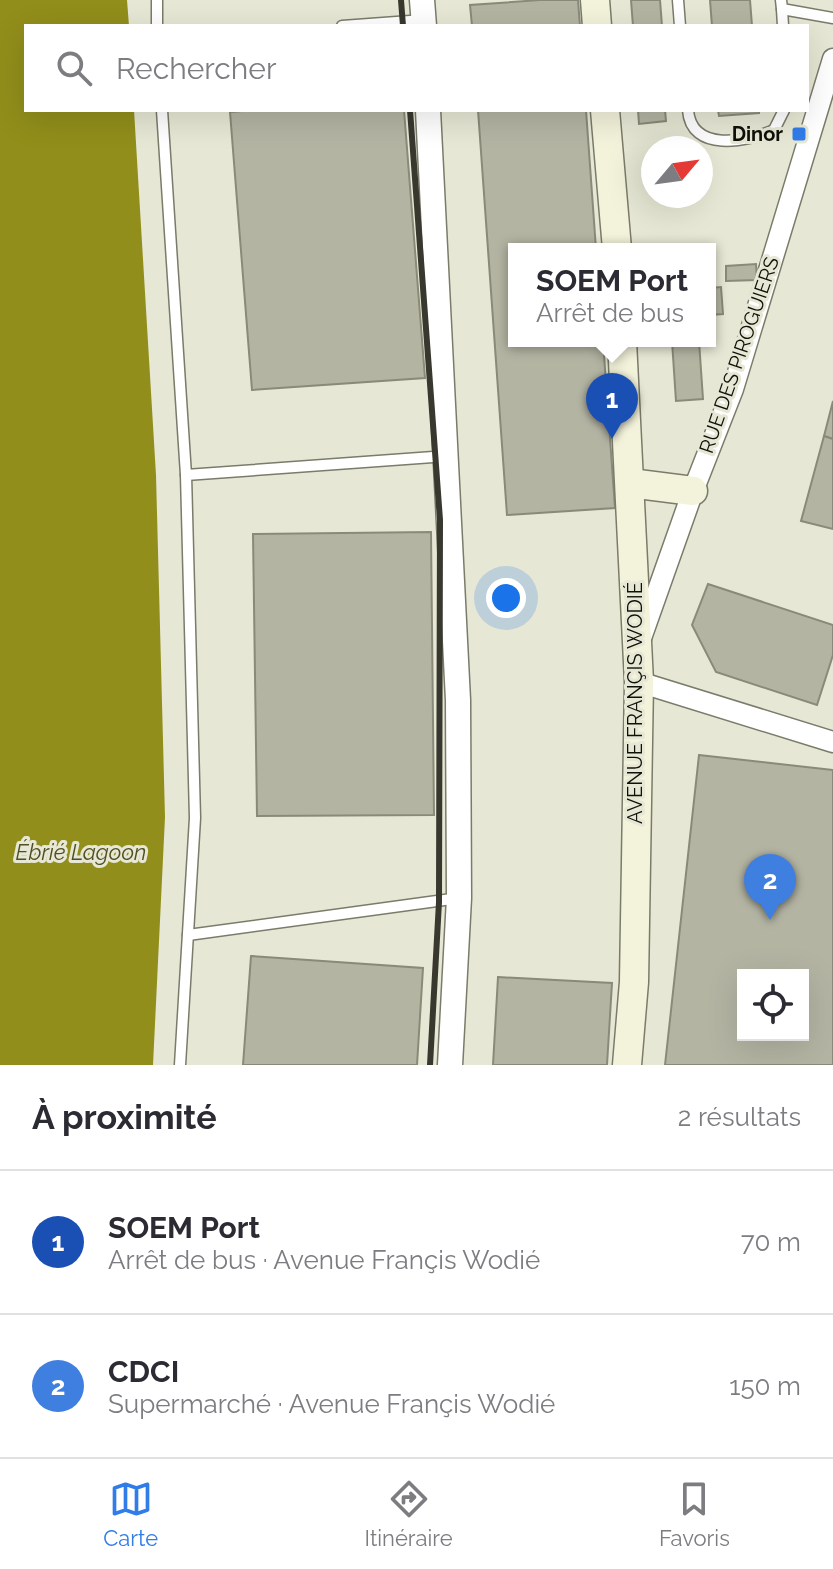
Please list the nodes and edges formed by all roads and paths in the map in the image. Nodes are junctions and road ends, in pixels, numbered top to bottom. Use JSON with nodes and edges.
{"nodes":[{"id":1,"x":157,"y":0,"type":"edge"},
{"id":2,"x":595,"y":0,"type":"edge"},
{"id":3,"x":678,"y":0,"type":"edge"},
{"id":4,"x":782,"y":5,"type":"edge"},
{"id":5,"x":423,"y":15,"type":"edge"},
{"id":6,"x":833,"y":18,"type":"edge"},
{"id":7,"x":157,"y":24,"type":"edge"},
{"id":8,"x":357,"y":24,"type":"edge"},
{"id":9,"x":597,"y":24,"type":"edge"},
{"id":10,"x":680,"y":24,"type":"edge"},
{"id":11,"x":833,"y":59,"type":"edge"},
{"id":12,"x":162,"y":112,"type":"edge"},
{"id":13,"x":428,"y":112,"type":"edge"},
{"id":14,"x":605,"y":112,"type":"edge"},
{"id":15,"x":688,"y":112,"type":"edge"},
{"id":16,"x":783,"y":112,"type":"edge"},
{"id":17,"x":616,"y":243,"type":"edge"},
{"id":18,"x":622,"y":347,"type":"edge"},
{"id":19,"x":447,"y":456,"type":"junction"},
{"id":20,"x":186,"y":475,"type":"junction"},
{"id":21,"x":630,"y":483,"type":"junction"},
{"id":22,"x":693,"y":491,"type":"junction"},
{"id":23,"x":637,"y":648,"type":"junction"},
{"id":24,"x":639,"y":682,"type":"junction"},
{"id":25,"x":833,"y":742,"type":"edge"},
{"id":26,"x":459,"y":898,"type":"junction"},
{"id":27,"x":188,"y":935,"type":"junction"},
{"id":28,"x":180,"y":1065,"type":"edge"},
{"id":29,"x":450,"y":1065,"type":"edge"},
{"id":30,"x":627,"y":1065,"type":"edge"}],
"edges":[{"from":1,"to":7,"type":"lane"},
{"from":2,"to":9,"type":"main road"},
{"from":3,"to":10,"type":"lane"},
{"from":4,"to":6,"type":"lane"},
{"from":5,"to":8,"type":"lane"},
{"from":11,"to":22,"type":"street","name":"RUE DES PIROGUIERS"},
{"from":12,"to":20,"type":"lane"},
{"from":13,"to":19,"type":"street"},
{"from":14,"to":17,"type":"main road"},
{"from":15,"to":16,"type":"lane"},
{"from":18,"to":21,"type":"main road","name":"AVENUE FRANÇIS WODIÉ"},
{"from":19,"to":20,"type":"lane"},
{"from":19,"to":26,"type":"street"},
{"from":20,"to":27,"type":"lane"},
{"from":21,"to":22,"type":"main road"},
{"from":21,"to":23,"type":"main road","name":"AVENUE FRANÇIS WODIÉ"},
{"from":22,"to":23,"type":"street","name":"RUE DES PIROGUIERS"},
{"from":23,"to":24,"type":"main road","name":"AVENUE FRANÇIS WODIÉ"},
{"from":24,"to":25,"type":"street"},
{"from":24,"to":30,"type":"main road","name":"AVENUE FRANÇIS WODIÉ"},
{"from":26,"to":27,"type":"lane"},
{"from":26,"to":29,"type":"street"},
{"from":27,"to":28,"type":"lane"}]}
